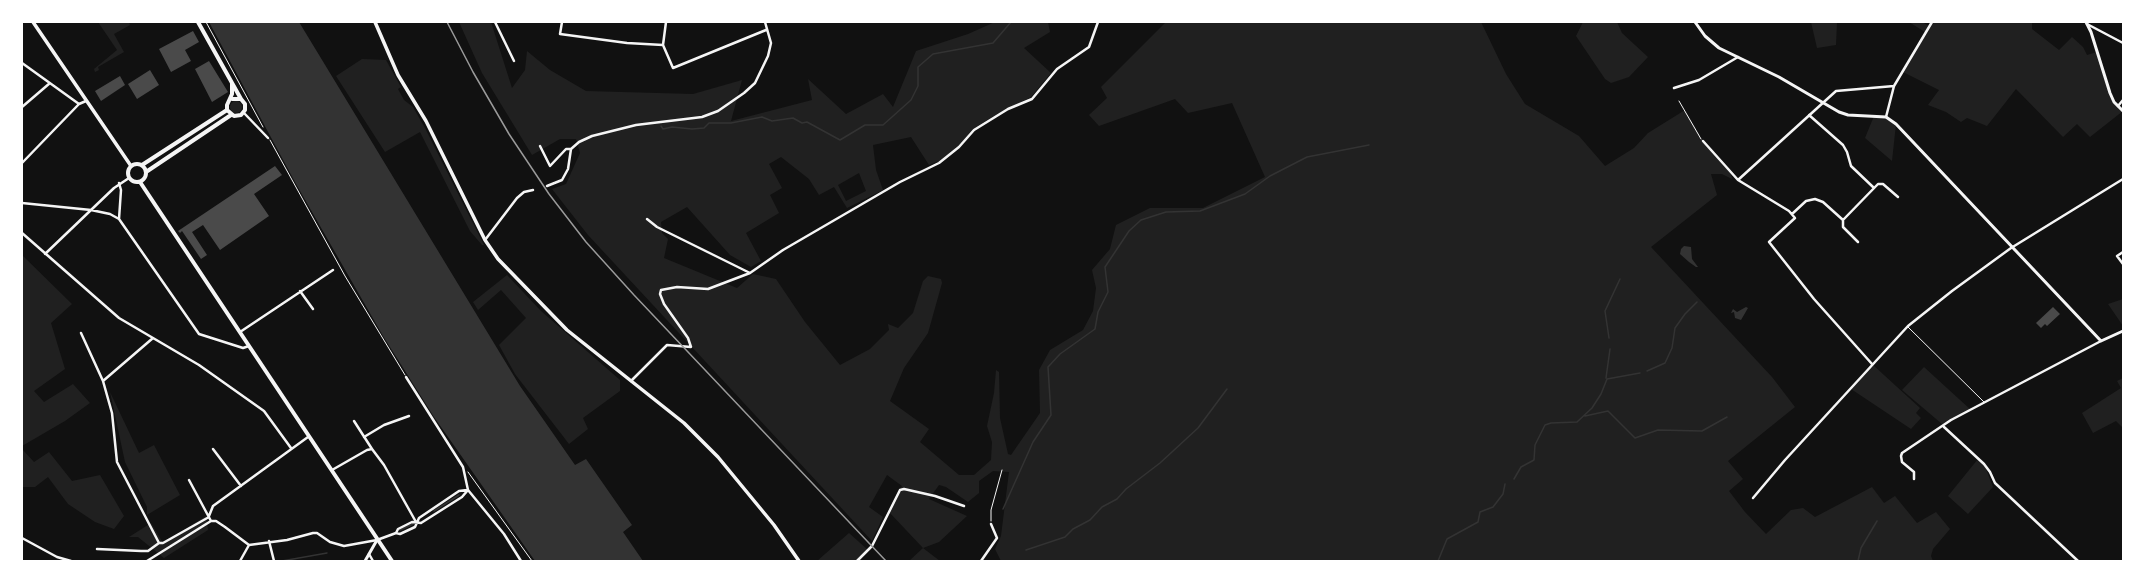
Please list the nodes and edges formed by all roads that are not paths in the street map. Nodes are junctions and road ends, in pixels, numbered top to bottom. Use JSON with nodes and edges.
{"nodes":[{"id":1,"x":33,"y":22,"type":"edge"},
{"id":2,"x":198,"y":22,"type":"edge"},
{"id":3,"x":375,"y":22,"type":"edge"},
{"id":4,"x":495,"y":22,"type":"edge"},
{"id":5,"x":562,"y":22,"type":"edge"},
{"id":6,"x":666,"y":22,"type":"edge"},
{"id":7,"x":765,"y":22,"type":"edge"},
{"id":8,"x":1098,"y":22,"type":"edge"},
{"id":9,"x":1695,"y":22,"type":"edge"},
{"id":10,"x":1932,"y":22,"type":"edge"},
{"id":11,"x":2086,"y":23,"type":"edge"},
{"id":12,"x":766,"y":30,"type":"junction"},
{"id":13,"x":2123,"y":43,"type":"edge"},
{"id":14,"x":663,"y":45,"type":"junction"},
{"id":15,"x":1738,"y":57,"type":"junction"},
{"id":16,"x":514,"y":61,"type":"dead end"},
{"id":17,"x":22,"y":63,"type":"edge"},
{"id":18,"x":50,"y":83,"type":"junction"},
{"id":19,"x":232,"y":83,"type":"junction"},
{"id":20,"x":1894,"y":86,"type":"junction"},
{"id":21,"x":1674,"y":88,"type":"dead end"},
{"id":22,"x":232,"y":99,"type":"junction"},
{"id":23,"x":241,"y":99,"type":"junction"},
{"id":24,"x":2123,"y":100,"type":"edge"},
{"id":25,"x":86,"y":101,"type":"junction"},
{"id":26,"x":1822,"y":103,"type":"junction"},
{"id":27,"x":79,"y":104,"type":"junction"},
{"id":28,"x":2118,"y":106,"type":"junction"},
{"id":29,"x":22,"y":107,"type":"edge"},
{"id":30,"x":228,"y":110,"type":"junction"},
{"id":31,"x":2123,"y":111,"type":"edge"},
{"id":32,"x":244,"y":113,"type":"junction"},
{"id":33,"x":231,"y":115,"type":"junction"},
{"id":34,"x":1809,"y":115,"type":"junction"},
{"id":35,"x":1886,"y":117,"type":"junction"},
{"id":36,"x":268,"y":138,"type":"road end"},
{"id":37,"x":1703,"y":141,"type":"road end"},
{"id":38,"x":540,"y":146,"type":"dead end"},
{"id":39,"x":571,"y":149,"type":"junction"},
{"id":40,"x":22,"y":163,"type":"edge"},
{"id":41,"x":142,"y":165,"type":"junction"},
{"id":42,"x":130,"y":166,"type":"junction"},
{"id":43,"x":146,"y":172,"type":"junction"},
{"id":44,"x":129,"y":178,"type":"junction"},
{"id":45,"x":2123,"y":179,"type":"edge"},
{"id":46,"x":1738,"y":180,"type":"junction"},
{"id":47,"x":140,"y":182,"type":"junction"},
{"id":48,"x":119,"y":183,"type":"junction"},
{"id":49,"x":547,"y":186,"type":"dead end"},
{"id":50,"x":1873,"y":187,"type":"junction"},
{"id":51,"x":533,"y":190,"type":"dead end"},
{"id":52,"x":1898,"y":197,"type":"dead end"},
{"id":53,"x":22,"y":203,"type":"edge"},
{"id":54,"x":91,"y":210,"type":"junction"},
{"id":55,"x":1792,"y":214,"type":"junction"},
{"id":56,"x":647,"y":219,"type":"dead end"},
{"id":57,"x":119,"y":220,"type":"junction"},
{"id":58,"x":1843,"y":220,"type":"junction"},
{"id":59,"x":22,"y":233,"type":"edge"},
{"id":60,"x":485,"y":240,"type":"junction"},
{"id":61,"x":1858,"y":242,"type":"dead end"},
{"id":62,"x":2011,"y":248,"type":"junction"},
{"id":63,"x":2123,"y":252,"type":"edge"},
{"id":64,"x":46,"y":254,"type":"junction"},
{"id":65,"x":2123,"y":264,"type":"edge"},
{"id":66,"x":333,"y":270,"type":"dead end"},
{"id":67,"x":750,"y":273,"type":"junction"},
{"id":68,"x":300,"y":291,"type":"junction"},
{"id":69,"x":313,"y":309,"type":"dead end"},
{"id":70,"x":1908,"y":326,"type":"junction"},
{"id":71,"x":2123,"y":330,"type":"edge"},
{"id":72,"x":81,"y":333,"type":"dead end"},
{"id":73,"x":240,"y":333,"type":"junction"},
{"id":74,"x":153,"y":338,"type":"junction"},
{"id":75,"x":2101,"y":341,"type":"junction"},
{"id":76,"x":249,"y":346,"type":"junction"},
{"id":77,"x":1872,"y":364,"type":"junction"},
{"id":78,"x":406,"y":377,"type":"road end"},
{"id":79,"x":103,"y":381,"type":"junction"},
{"id":80,"x":631,"y":381,"type":"junction"},
{"id":81,"x":1984,"y":403,"type":"junction"},
{"id":82,"x":409,"y":416,"type":"dead end"},
{"id":83,"x":354,"y":420,"type":"dead end"},
{"id":84,"x":1944,"y":427,"type":"junction"},
{"id":85,"x":308,"y":437,"type":"junction"},
{"id":86,"x":364,"y":437,"type":"junction"},
{"id":87,"x":292,"y":448,"type":"junction"},
{"id":88,"x":213,"y":449,"type":"dead end"},
{"id":89,"x":372,"y":450,"type":"junction"},
{"id":90,"x":330,"y":471,"type":"junction"},
{"id":91,"x":1914,"y":479,"type":"dead end"},
{"id":92,"x":189,"y":480,"type":"dead end"},
{"id":93,"x":241,"y":486,"type":"junction"},
{"id":94,"x":468,"y":490,"type":"junction"},
{"id":95,"x":1752,"y":498,"type":"dead end"},
{"id":96,"x":964,"y":506,"type":"dead end"},
{"id":97,"x":209,"y":517,"type":"junction"},
{"id":98,"x":211,"y":521,"type":"junction"},
{"id":99,"x":416,"y":523,"type":"junction"},
{"id":100,"x":991,"y":524,"type":"road end"},
{"id":101,"x":396,"y":533,"type":"junction"},
{"id":102,"x":22,"y":538,"type":"edge"},
{"id":103,"x":377,"y":540,"type":"junction"},
{"id":104,"x":269,"y":541,"type":"junction"},
{"id":105,"x":159,"y":543,"type":"junction"},
{"id":106,"x":248,"y":545,"type":"junction"},
{"id":107,"x":97,"y":549,"type":"dead end"},
{"id":108,"x":369,"y":554,"type":"junction"},
{"id":109,"x":71,"y":561,"type":"edge"},
{"id":110,"x":147,"y":561,"type":"edge"},
{"id":111,"x":240,"y":561,"type":"edge"},
{"id":112,"x":274,"y":561,"type":"edge"},
{"id":113,"x":365,"y":561,"type":"edge"},
{"id":114,"x":373,"y":561,"type":"edge"},
{"id":115,"x":392,"y":561,"type":"edge"},
{"id":116,"x":521,"y":561,"type":"edge"},
{"id":117,"x":799,"y":561,"type":"edge"},
{"id":118,"x":857,"y":561,"type":"edge"},
{"id":119,"x":980,"y":561,"type":"edge"},
{"id":120,"x":2078,"y":561,"type":"edge"}],
"edges":[{"from":1,"to":25,"type":"main road"},
{"from":2,"to":19,"type":"main road"},
{"from":3,"to":60,"type":"main road"},
{"from":4,"to":16,"type":"street"},
{"from":5,"to":14,"type":"street"},
{"from":6,"to":14,"type":"street"},
{"from":7,"to":12,"type":"street"},
{"from":8,"to":67,"type":"street"},
{"from":9,"to":15,"type":"street"},
{"from":10,"to":20,"type":"street"},
{"from":11,"to":13,"type":"street"},
{"from":11,"to":28,"type":"street"},
{"from":12,"to":14,"type":"street"},
{"from":12,"to":39,"type":"street"},
{"from":15,"to":21,"type":"street"},
{"from":15,"to":26,"type":"street"},
{"from":17,"to":18,"type":"street"},
{"from":18,"to":27,"type":"street"},
{"from":18,"to":29,"type":"street"},
{"from":19,"to":22,"type":"main road"},
{"from":19,"to":23,"type":"main road"},
{"from":20,"to":26,"type":"street"},
{"from":20,"to":35,"type":"street"},
{"from":22,"to":23,"type":"main road"},
{"from":22,"to":30,"type":"main road"},
{"from":23,"to":32,"type":"main road"},
{"from":24,"to":28,"type":"street"},
{"from":25,"to":27,"type":"street"},
{"from":25,"to":42,"type":"main road"},
{"from":26,"to":34,"type":"street"},
{"from":26,"to":35,"type":"street"},
{"from":27,"to":40,"type":"street"},
{"from":28,"to":31,"type":"street"},
{"from":30,"to":33,"type":"main road"},
{"from":30,"to":41,"type":"main road"},
{"from":32,"to":33,"type":"main road"},
{"from":32,"to":36,"type":"street"},
{"from":33,"to":43,"type":"main road"},
{"from":34,"to":46,"type":"street"},
{"from":34,"to":50,"type":"street"},
{"from":35,"to":62,"type":"street"},
{"from":37,"to":46,"type":"street"},
{"from":38,"to":39,"type":"street"},
{"from":39,"to":49,"type":"street"},
{"from":41,"to":42,"type":"main road"},
{"from":41,"to":43,"type":"main road"},
{"from":42,"to":44,"type":"main road"},
{"from":43,"to":47,"type":"main road"},
{"from":44,"to":47,"type":"main road"},
{"from":44,"to":48,"type":"street"},
{"from":45,"to":62,"type":"street"},
{"from":46,"to":55,"type":"street"},
{"from":47,"to":73,"type":"main road"},
{"from":48,"to":54,"type":"street"},
{"from":48,"to":57,"type":"street"},
{"from":50,"to":52,"type":"street"},
{"from":50,"to":58,"type":"street"},
{"from":51,"to":60,"type":"street"},
{"from":53,"to":54,"type":"street"},
{"from":54,"to":57,"type":"street"},
{"from":54,"to":64,"type":"street"},
{"from":55,"to":58,"type":"street"},
{"from":55,"to":77,"type":"street"},
{"from":56,"to":67,"type":"street"},
{"from":57,"to":76,"type":"street"},
{"from":58,"to":61,"type":"street"},
{"from":59,"to":64,"type":"street"},
{"from":60,"to":80,"type":"main road"},
{"from":62,"to":70,"type":"street"},
{"from":62,"to":75,"type":"street"},
{"from":63,"to":65,"type":"street"},
{"from":64,"to":74,"type":"street"},
{"from":66,"to":68,"type":"street"},
{"from":67,"to":80,"type":"street"},
{"from":68,"to":69,"type":"street"},
{"from":68,"to":73,"type":"street"},
{"from":70,"to":77,"type":"street"},
{"from":70,"to":81,"type":"lane"},
{"from":71,"to":75,"type":"street"},
{"from":72,"to":79,"type":"street"},
{"from":73,"to":76,"type":"main road"},
{"from":74,"to":79,"type":"street"},
{"from":74,"to":87,"type":"street"},
{"from":75,"to":81,"type":"street"},
{"from":76,"to":85,"type":"main road"},
{"from":77,"to":95,"type":"street"},
{"from":78,"to":94,"type":"street"},
{"from":79,"to":105,"type":"street"},
{"from":80,"to":117,"type":"main road"},
{"from":81,"to":84,"type":"street"},
{"from":82,"to":86,"type":"street"},
{"from":83,"to":86,"type":"street"},
{"from":84,"to":91,"type":"street"},
{"from":84,"to":120,"type":"street"},
{"from":85,"to":87,"type":"street"},
{"from":85,"to":90,"type":"main road"},
{"from":86,"to":89,"type":"street"},
{"from":87,"to":93,"type":"street"},
{"from":88,"to":93,"type":"street"},
{"from":89,"to":90,"type":"street"},
{"from":89,"to":99,"type":"street"},
{"from":90,"to":103,"type":"main road"},
{"from":92,"to":97,"type":"street"},
{"from":93,"to":97,"type":"street"},
{"from":94,"to":99,"type":"street"},
{"from":94,"to":99,"type":"street"},
{"from":94,"to":116,"type":"street"},
{"from":96,"to":118,"type":"street"},
{"from":97,"to":98,"type":"street"},
{"from":97,"to":105,"type":"street"},
{"from":98,"to":106,"type":"street"},
{"from":98,"to":110,"type":"street"},
{"from":99,"to":101,"type":"street"},
{"from":99,"to":101,"type":"street"},
{"from":100,"to":119,"type":"street"},
{"from":101,"to":103,"type":"street"},
{"from":102,"to":109,"type":"street"},
{"from":103,"to":104,"type":"street"},
{"from":103,"to":108,"type":"street"},
{"from":103,"to":115,"type":"main road"},
{"from":104,"to":106,"type":"street"},
{"from":104,"to":112,"type":"street"},
{"from":105,"to":107,"type":"street"},
{"from":106,"to":111,"type":"street"},
{"from":108,"to":113,"type":"street"},
{"from":108,"to":114,"type":"street"}]}
